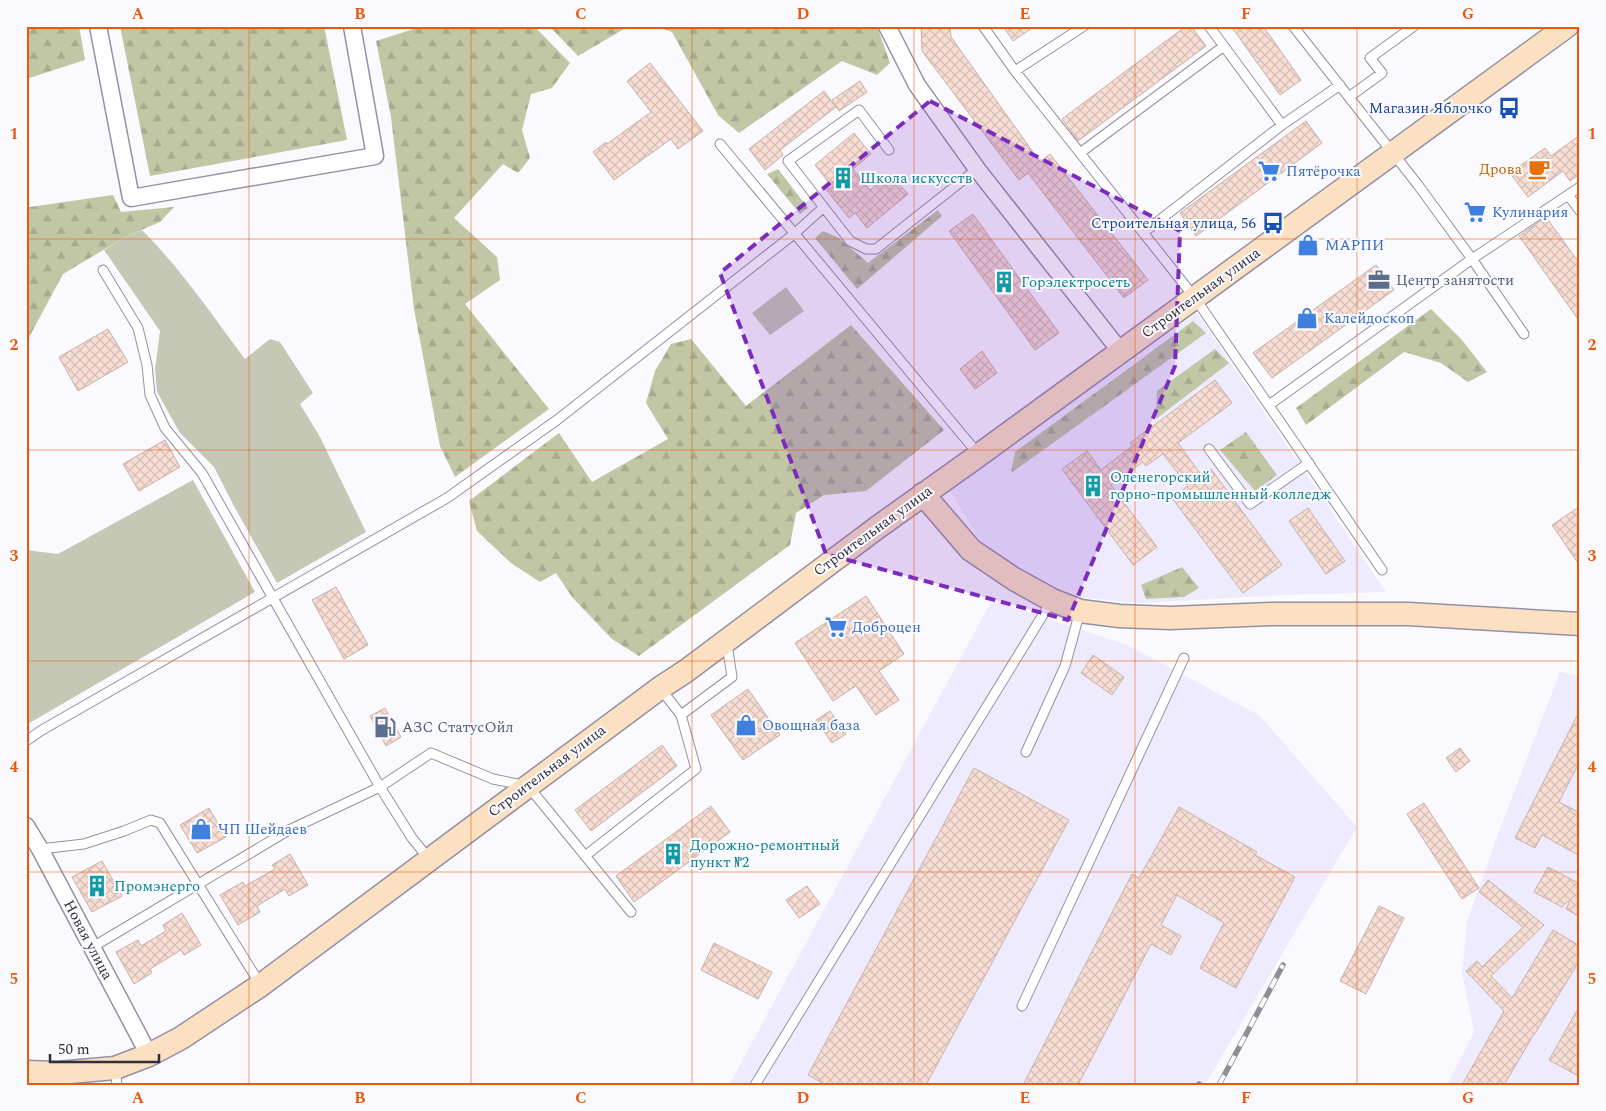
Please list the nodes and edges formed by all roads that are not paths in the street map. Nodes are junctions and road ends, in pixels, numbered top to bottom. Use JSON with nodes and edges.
{"nodes":[{"id":1,"x":98,"y":26,"type":"edge"},
{"id":2,"x":352,"y":26,"type":"edge"},
{"id":3,"x":887,"y":26,"type":"edge"},
{"id":4,"x":983,"y":26,"type":"edge"},
{"id":5,"x":1084,"y":26,"type":"edge"},
{"id":6,"x":1209,"y":26,"type":"edge"},
{"id":7,"x":1293,"y":26,"type":"edge"},
{"id":8,"x":1414,"y":26,"type":"edge"},
{"id":9,"x":1567,"y":26,"type":"edge"},
{"id":10,"x":1224,"y":46,"type":"junction"},
{"id":11,"x":1015,"y":71,"type":"junction"},
{"id":12,"x":1340,"y":85,"type":"junction"},
{"id":13,"x":1349,"y":97,"type":"junction"},
{"id":14,"x":1282,"y":125,"type":"junction"},
{"id":15,"x":720,"y":144,"type":"dead end"},
{"id":16,"x":889,"y":150,"type":"dead end"},
{"id":17,"x":1080,"y":153,"type":"junction"},
{"id":18,"x":1393,"y":153,"type":"junction"},
{"id":19,"x":977,"y":169,"type":"junction"},
{"id":20,"x":1580,"y":187,"type":"edge"},
{"id":21,"x":1568,"y":195,"type":"junction"},
{"id":22,"x":824,"y":207,"type":"junction"},
{"id":23,"x":1580,"y":211,"type":"edge"},
{"id":24,"x":1143,"y":233,"type":"junction"},
{"id":25,"x":794,"y":234,"type":"junction"},
{"id":26,"x":1472,"y":259,"type":"junction"},
{"id":27,"x":103,"y":270,"type":"dead end"},
{"id":28,"x":1194,"y":298,"type":"junction"},
{"id":29,"x":1524,"y":334,"type":"dead end"},
{"id":30,"x":1121,"y":352,"type":"junction"},
{"id":31,"x":1269,"y":405,"type":"junction"},
{"id":32,"x":1209,"y":449,"type":"dead end"},
{"id":33,"x":979,"y":455,"type":"junction"},
{"id":34,"x":1309,"y":463,"type":"junction"},
{"id":35,"x":924,"y":494,"type":"junction"},
{"id":36,"x":1382,"y":570,"type":"dead end"},
{"id":37,"x":273,"y":598,"type":"junction"},
{"id":38,"x":1052,"y":600,"type":"junction"},
{"id":39,"x":1080,"y":611,"type":"junction"},
{"id":40,"x":1580,"y":624,"type":"edge"},
{"id":41,"x":726,"y":641,"type":"junction"},
{"id":42,"x":1184,"y":658,"type":"dead end"},
{"id":43,"x":660,"y":688,"type":"junction"},
{"id":44,"x":681,"y":715,"type":"junction"},
{"id":45,"x":26,"y":741,"type":"edge"},
{"id":46,"x":1026,"y":752,"type":"dead end"},
{"id":47,"x":528,"y":786,"type":"junction"},
{"id":48,"x":380,"y":787,"type":"junction"},
{"id":49,"x":26,"y":826,"type":"edge"},
{"id":50,"x":40,"y":849,"type":"junction"},
{"id":51,"x":585,"y":856,"type":"junction"},
{"id":52,"x":429,"y":859,"type":"junction"},
{"id":53,"x":199,"y":884,"type":"junction"},
{"id":54,"x":630,"y":912,"type":"dead end"},
{"id":55,"x":91,"y":948,"type":"junction"},
{"id":56,"x":260,"y":985,"type":"junction"},
{"id":57,"x":1022,"y":1006,"type":"dead end"},
{"id":58,"x":148,"y":1055,"type":"junction"},
{"id":59,"x":26,"y":1072,"type":"edge"},
{"id":60,"x":116,"y":1076,"type":"edge"},
{"id":61,"x":755,"y":1085,"type":"edge"}],
"edges":[{"from":1,"to":2,"type":"street"},
{"from":3,"to":19,"type":"street"},
{"from":4,"to":11,"type":"lane"},
{"from":5,"to":11,"type":"lane"},
{"from":6,"to":10,"type":"lane"},
{"from":7,"to":12,"type":"lane"},
{"from":8,"to":13,"type":"lane"},
{"from":9,"to":18,"type":"street","name":"Строительная улица"},
{"from":10,"to":14,"type":"lane"},
{"from":10,"to":17,"type":"lane"},
{"from":11,"to":17,"type":"lane"},
{"from":12,"to":13,"type":"lane"},
{"from":12,"to":14,"type":"lane"},
{"from":13,"to":18,"type":"lane"},
{"from":14,"to":24,"type":"lane"},
{"from":15,"to":25,"type":"lane"},
{"from":16,"to":22,"type":"lane"},
{"from":17,"to":24,"type":"lane"},
{"from":18,"to":26,"type":"lane"},
{"from":18,"to":28,"type":"street","name":"Строительная улица"},
{"from":19,"to":22,"type":"lane"},
{"from":19,"to":30,"type":"street"},
{"from":20,"to":21,"type":"lane"},
{"from":21,"to":23,"type":"lane"},
{"from":21,"to":26,"type":"lane"},
{"from":22,"to":25,"type":"lane"},
{"from":24,"to":28,"type":"lane"},
{"from":25,"to":33,"type":"lane"},
{"from":25,"to":37,"type":"lane"},
{"from":26,"to":29,"type":"lane"},
{"from":26,"to":31,"type":"lane"},
{"from":27,"to":37,"type":"lane"},
{"from":28,"to":30,"type":"street","name":"Строительная улица"},
{"from":28,"to":31,"type":"lane"},
{"from":30,"to":33,"type":"street","name":"Строительная улица"},
{"from":31,"to":34,"type":"lane"},
{"from":32,"to":34,"type":"lane"},
{"from":33,"to":35,"type":"street","name":"Строительная улица"},
{"from":34,"to":36,"type":"lane"},
{"from":35,"to":38,"type":"street"},
{"from":35,"to":41,"type":"street","name":"Строительная улица"},
{"from":37,"to":45,"type":"lane"},
{"from":37,"to":48,"type":"lane"},
{"from":38,"to":39,"type":"street"},
{"from":38,"to":61,"type":"lane"},
{"from":39,"to":40,"type":"street"},
{"from":39,"to":46,"type":"lane"},
{"from":41,"to":43,"type":"street","name":"Строительная улица"},
{"from":41,"to":44,"type":"lane"},
{"from":42,"to":57,"type":"lane"},
{"from":43,"to":44,"type":"lane"},
{"from":43,"to":47,"type":"street","name":"Строительная улица"},
{"from":44,"to":51,"type":"lane"},
{"from":47,"to":48,"type":"lane"},
{"from":47,"to":51,"type":"lane"},
{"from":47,"to":52,"type":"street","name":"Строительная улица"},
{"from":48,"to":52,"type":"lane"},
{"from":48,"to":53,"type":"lane"},
{"from":49,"to":50,"type":"street","name":"Новая улица"},
{"from":50,"to":53,"type":"lane"},
{"from":50,"to":55,"type":"street","name":"Новая улица"},
{"from":51,"to":54,"type":"lane"},
{"from":52,"to":56,"type":"street","name":"Строительная улица"},
{"from":53,"to":55,"type":"lane"},
{"from":53,"to":56,"type":"lane"},
{"from":55,"to":58,"type":"street","name":"Новая улица"},
{"from":56,"to":58,"type":"street","name":"Строительная улица"},
{"from":58,"to":60,"type":"street","name":"Строительная улица"},
{"from":59,"to":60,"type":"street","name":"Строительная улица"}]}
